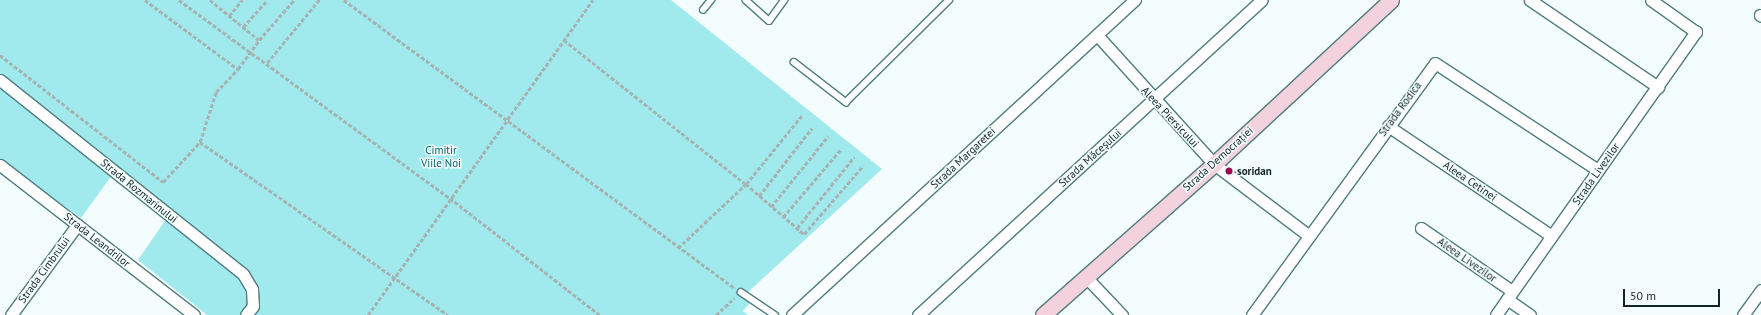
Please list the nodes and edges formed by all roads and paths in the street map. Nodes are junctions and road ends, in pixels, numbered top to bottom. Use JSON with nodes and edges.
{"nodes":[{"id":1,"x":145,"y":0,"type":"edge"},
{"id":2,"x":179,"y":0,"type":"edge"},
{"id":3,"x":210,"y":0,"type":"edge"},
{"id":4,"x":242,"y":0,"type":"edge"},
{"id":5,"x":267,"y":0,"type":"edge"},
{"id":6,"x":294,"y":0,"type":"edge"},
{"id":7,"x":319,"y":0,"type":"edge"},
{"id":8,"x":344,"y":0,"type":"edge"},
{"id":9,"x":593,"y":0,"type":"edge"},
{"id":10,"x":711,"y":0,"type":"edge"},
{"id":11,"x":746,"y":0,"type":"edge"},
{"id":12,"x":784,"y":0,"type":"edge"},
{"id":13,"x":949,"y":0,"type":"edge"},
{"id":14,"x":1134,"y":0,"type":"edge"},
{"id":15,"x":1262,"y":0,"type":"edge"},
{"id":16,"x":1391,"y":0,"type":"edge"},
{"id":17,"x":1530,"y":0,"type":"edge"},
{"id":18,"x":1651,"y":0,"type":"edge"},
{"id":19,"x":215,"y":1,"type":"edge"},
{"id":20,"x":703,"y":10,"type":"dead end"},
{"id":21,"x":229,"y":16,"type":"junction"},
{"id":22,"x":243,"y":27,"type":"junction"},
{"id":23,"x":1097,"y":35,"type":"junction"},
{"id":24,"x":259,"y":40,"type":"junction"},
{"id":25,"x":564,"y":40,"type":"junction"},
{"id":26,"x":251,"y":52,"type":"junction"},
{"id":27,"x":0,"y":55,"type":"edge"},
{"id":28,"x":794,"y":62,"type":"dead end"},
{"id":29,"x":267,"y":63,"type":"junction"},
{"id":30,"x":238,"y":70,"type":"junction"},
{"id":31,"x":0,"y":80,"type":"edge"},
{"id":32,"x":1658,"y":87,"type":"junction"},
{"id":33,"x":1154,"y":100,"type":"junction"},
{"id":34,"x":802,"y":114,"type":"dead end"},
{"id":35,"x":506,"y":120,"type":"junction"},
{"id":36,"x":1388,"y":126,"type":"junction"},
{"id":37,"x":812,"y":128,"type":"dead end"},
{"id":38,"x":828,"y":136,"type":"dead end"},
{"id":39,"x":200,"y":142,"type":"junction"},
{"id":40,"x":842,"y":149,"type":"dead end"},
{"id":41,"x":854,"y":157,"type":"dead end"},
{"id":42,"x":1214,"y":164,"type":"junction"},
{"id":43,"x":0,"y":165,"type":"edge"},
{"id":44,"x":864,"y":166,"type":"dead end"},
{"id":45,"x":1598,"y":170,"type":"junction"},
{"id":46,"x":746,"y":184,"type":"junction"},
{"id":47,"x":759,"y":196,"type":"junction"},
{"id":48,"x":450,"y":198,"type":"junction"},
{"id":49,"x":771,"y":207,"type":"junction"},
{"id":50,"x":784,"y":217,"type":"junction"},
{"id":51,"x":77,"y":224,"type":"junction"},
{"id":52,"x":797,"y":228,"type":"junction"},
{"id":53,"x":1421,"y":228,"type":"dead end"},
{"id":54,"x":1308,"y":235,"type":"junction"},
{"id":55,"x":1552,"y":236,"type":"junction"},
{"id":56,"x":678,"y":248,"type":"junction"},
{"id":57,"x":1085,"y":276,"type":"junction"},
{"id":58,"x":394,"y":278,"type":"junction"},
{"id":59,"x":1761,"y":290,"type":"edge"},
{"id":60,"x":740,"y":292,"type":"junction"},
{"id":61,"x":1510,"y":295,"type":"junction"},
{"id":62,"x":11,"y":315,"type":"edge"},
{"id":63,"x":194,"y":315,"type":"edge"},
{"id":64,"x":246,"y":315,"type":"edge"},
{"id":65,"x":368,"y":315,"type":"edge"},
{"id":66,"x":448,"y":315,"type":"edge"},
{"id":67,"x":600,"y":315,"type":"edge"},
{"id":68,"x":716,"y":315,"type":"edge"},
{"id":69,"x":775,"y":315,"type":"edge"},
{"id":70,"x":792,"y":315,"type":"edge"},
{"id":71,"x":918,"y":315,"type":"edge"},
{"id":72,"x":1043,"y":315,"type":"edge"},
{"id":73,"x":1122,"y":315,"type":"edge"},
{"id":74,"x":1252,"y":315,"type":"edge"},
{"id":75,"x":1496,"y":315,"type":"edge"},
{"id":76,"x":1530,"y":315,"type":"edge"},
{"id":77,"x":1743,"y":315,"type":"edge"}],
"edges":[{"from":1,"to":30,"type":"path"},
{"from":2,"to":26,"type":"path"},
{"from":3,"to":19,"type":"path"},
{"from":4,"to":21,"type":"path"},
{"from":5,"to":22,"type":"path"},
{"from":6,"to":24,"type":"path"},
{"from":7,"to":29,"type":"path"},
{"from":8,"to":35,"type":"path"},
{"from":9,"to":25,"type":"path"},
{"from":10,"to":20,"type":"lane"},
{"from":11,"to":12,"type":"lane"},
{"from":13,"to":28,"type":"lane"},
{"from":14,"to":23,"type":"street","name":"Strada Margaretei"},
{"from":15,"to":33,"type":"street","name":"Strada Măceșului"},
{"from":16,"to":42,"type":"street","name":"Strada Democrației"},
{"from":17,"to":32,"type":"street"},
{"from":18,"to":32,"type":"street","name":"Strada Livezilor"},
{"from":19,"to":21,"type":"path"},
{"from":21,"to":22,"type":"path"},
{"from":22,"to":24,"type":"path"},
{"from":23,"to":33,"type":"street","name":"Aleea Piersicului"},
{"from":23,"to":70,"type":"street","name":"Strada Margaretei"},
{"from":24,"to":26,"type":"path"},
{"from":25,"to":35,"type":"path"},
{"from":25,"to":46,"type":"path"},
{"from":26,"to":29,"type":"path"},
{"from":26,"to":30,"type":"path"},
{"from":27,"to":39,"type":"path"},
{"from":29,"to":48,"type":"path"},
{"from":30,"to":39,"type":"path"},
{"from":31,"to":64,"type":"street","name":"Strada Rozmarinului"},
{"from":32,"to":45,"type":"street","name":"Strada Livezilor"},
{"from":33,"to":42,"type":"street","name":"Aleea Piersicului"},
{"from":33,"to":71,"type":"street","name":"Strada Măceșului"},
{"from":34,"to":46,"type":"path"},
{"from":35,"to":48,"type":"path"},
{"from":35,"to":56,"type":"path"},
{"from":36,"to":45,"type":"street","name":"Strada Rodica"},
{"from":36,"to":54,"type":"street","name":"Strada Rodica"},
{"from":36,"to":55,"type":"street","name":"Aleea Cetinei"},
{"from":37,"to":47,"type":"path"},
{"from":38,"to":49,"type":"path"},
{"from":39,"to":58,"type":"path"},
{"from":40,"to":50,"type":"path"},
{"from":41,"to":52,"type":"path"},
{"from":42,"to":54,"type":"street","name":"Aleea Piersicului"},
{"from":42,"to":57,"type":"street","name":"Strada Democrației"},
{"from":43,"to":51,"type":"street","name":"Strada Leandrilor"},
{"from":44,"to":52,"type":"path"},
{"from":45,"to":55,"type":"street","name":"Strada Livezilor"},
{"from":46,"to":47,"type":"path"},
{"from":46,"to":56,"type":"path"},
{"from":47,"to":49,"type":"path"},
{"from":48,"to":58,"type":"path"},
{"from":48,"to":67,"type":"path"},
{"from":49,"to":50,"type":"path"},
{"from":50,"to":52,"type":"path"},
{"from":51,"to":62,"type":"street","name":"Strada Cimbrului"},
{"from":51,"to":63,"type":"street","name":"Strada Leandrilor"},
{"from":53,"to":61,"type":"street","name":"Aleea Livezilor"},
{"from":54,"to":74,"type":"street","name":"Strada Rodica"},
{"from":55,"to":61,"type":"street","name":"Strada Livezilor"},
{"from":56,"to":60,"type":"path"},
{"from":57,"to":72,"type":"street","name":"Strada Democrației"},
{"from":57,"to":73,"type":"street"},
{"from":58,"to":65,"type":"path"},
{"from":58,"to":66,"type":"path"},
{"from":59,"to":77,"type":"street"},
{"from":60,"to":68,"type":"path"},
{"from":60,"to":69,"type":"lane"},
{"from":61,"to":75,"type":"street","name":"Strada Livezilor"},
{"from":61,"to":76,"type":"street","name":"Aleea Livezilor"}]}
